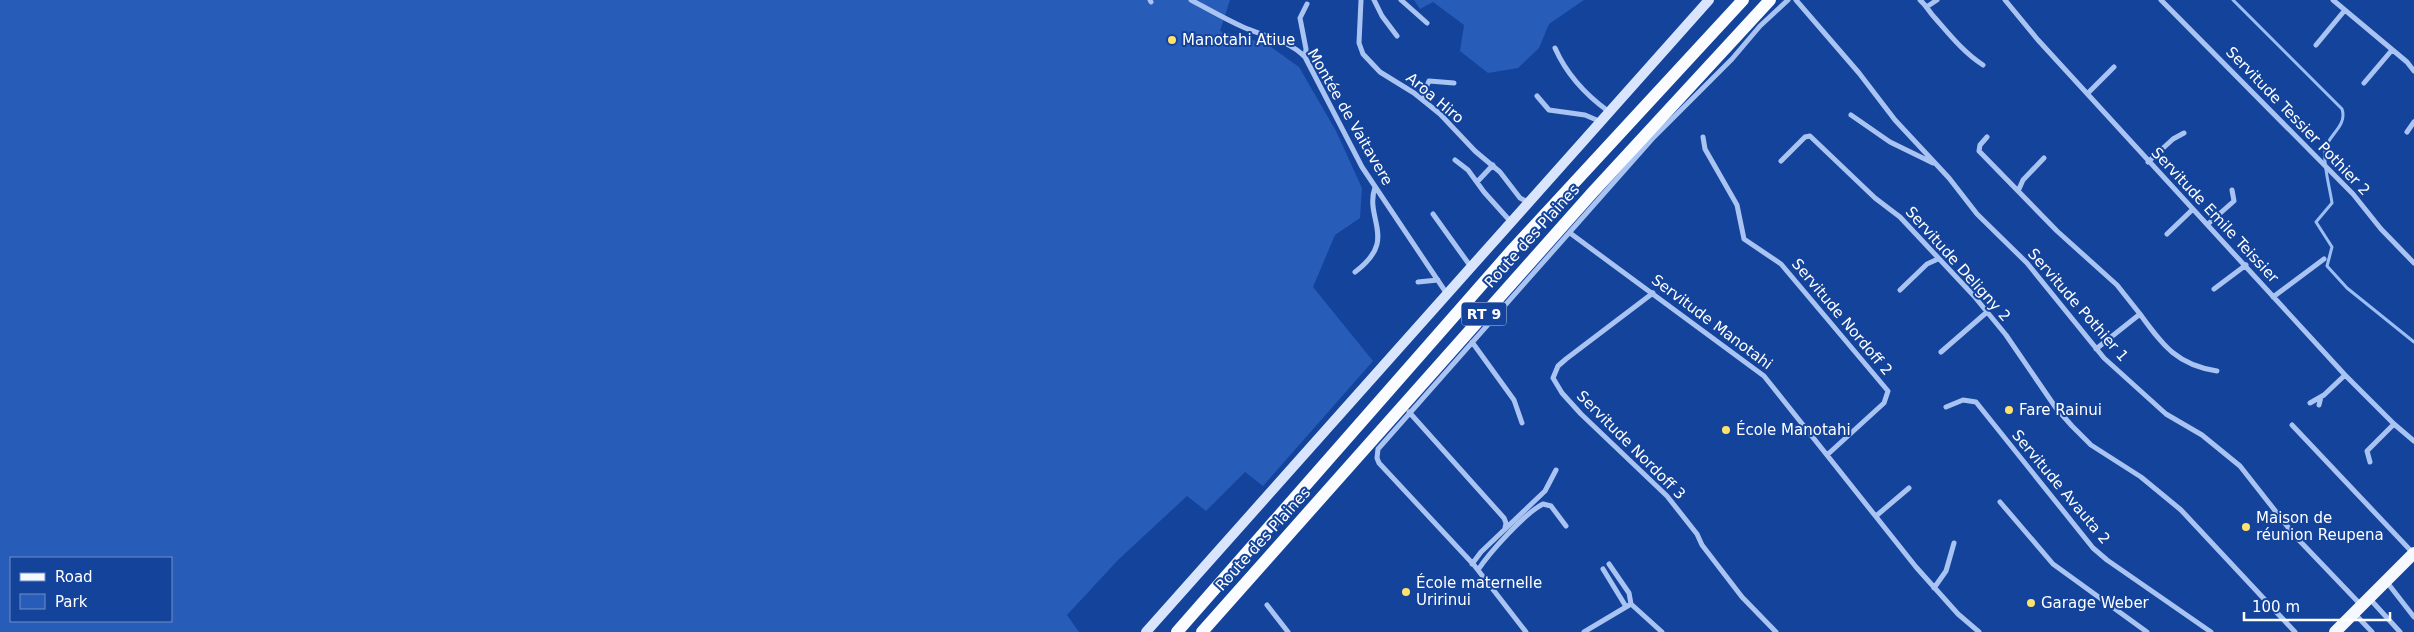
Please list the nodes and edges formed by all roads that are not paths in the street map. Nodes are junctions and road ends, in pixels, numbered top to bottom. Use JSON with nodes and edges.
{"nodes":[{"id":1,"x":1191,"y":0,"type":"edge"},
{"id":2,"x":1361,"y":0,"type":"edge"},
{"id":3,"x":1374,"y":0,"type":"edge"},
{"id":4,"x":1401,"y":0,"type":"edge"},
{"id":5,"x":1709,"y":0,"type":"edge"},
{"id":6,"x":1743,"y":0,"type":"edge"},
{"id":7,"x":1770,"y":0,"type":"edge"},
{"id":8,"x":1788,"y":0,"type":"edge"},
{"id":9,"x":1796,"y":0,"type":"edge"},
{"id":10,"x":1920,"y":0,"type":"edge"},
{"id":11,"x":1937,"y":0,"type":"edge"},
{"id":12,"x":2005,"y":0,"type":"edge"},
{"id":13,"x":2161,"y":0,"type":"edge"},
{"id":14,"x":2333,"y":0,"type":"edge"},
{"id":15,"x":1307,"y":4,"type":"dead end"},
{"id":16,"x":1928,"y":6,"type":"junction"},
{"id":17,"x":2345,"y":10,"type":"junction"},
{"id":18,"x":1427,"y":23,"type":"dead end"},
{"id":19,"x":1397,"y":36,"type":"dead end"},
{"id":20,"x":2316,"y":45,"type":"dead end"},
{"id":21,"x":1555,"y":48,"type":"dead end"},
{"id":22,"x":2392,"y":50,"type":"junction"},
{"id":23,"x":1305,"y":57,"type":"junction"},
{"id":24,"x":1983,"y":65,"type":"dead end"},
{"id":25,"x":2114,"y":67,"type":"dead end"},
{"id":26,"x":2414,"y":71,"type":"edge"},
{"id":27,"x":1454,"y":83,"type":"dead end"},
{"id":28,"x":2364,"y":83,"type":"dead end"},
{"id":29,"x":2088,"y":93,"type":"junction"},
{"id":30,"x":1537,"y":96,"type":"dead end"},
{"id":31,"x":1424,"y":102,"type":"junction"},
{"id":32,"x":1608,"y":111,"type":"junction"},
{"id":33,"x":1851,"y":115,"type":"dead end"},
{"id":34,"x":1599,"y":121,"type":"junction"},
{"id":35,"x":2414,"y":122,"type":"edge"},
{"id":36,"x":2407,"y":132,"type":"dead end"},
{"id":37,"x":2184,"y":133,"type":"dead end"},
{"id":38,"x":1703,"y":136,"type":"dead end"},
{"id":39,"x":1987,"y":137,"type":"dead end"},
{"id":40,"x":2044,"y":158,"type":"dead end"},
{"id":41,"x":1455,"y":160,"type":"dead end"},
{"id":42,"x":1781,"y":161,"type":"dead end"},
{"id":43,"x":2148,"y":162,"type":"junction"},
{"id":44,"x":1936,"y":164,"type":"junction"},
{"id":45,"x":1493,"y":165,"type":"junction"},
{"id":46,"x":1476,"y":182,"type":"junction"},
{"id":47,"x":1375,"y":187,"type":"junction"},
{"id":48,"x":2019,"y":189,"type":"junction"},
{"id":49,"x":2232,"y":190,"type":"dead end"},
{"id":50,"x":1528,"y":202,"type":"junction"},
{"id":51,"x":2193,"y":209,"type":"junction"},
{"id":52,"x":1433,"y":214,"type":"dead end"},
{"id":53,"x":1511,"y":222,"type":"junction"},
{"id":54,"x":2208,"y":224,"type":"junction"},
{"id":55,"x":1570,"y":233,"type":"junction"},
{"id":56,"x":2166,"y":234,"type":"dead end"},
{"id":57,"x":1938,"y":259,"type":"junction"},
{"id":58,"x":2324,"y":259,"type":"dead end"},
{"id":59,"x":2414,"y":263,"type":"edge"},
{"id":60,"x":2246,"y":265,"type":"junction"},
{"id":61,"x":1471,"y":267,"type":"junction"},
{"id":62,"x":1355,"y":272,"type":"dead end"},
{"id":63,"x":1438,"y":280,"type":"junction"},
{"id":64,"x":1418,"y":282,"type":"dead end"},
{"id":65,"x":2214,"y":289,"type":"dead end"},
{"id":66,"x":1900,"y":290,"type":"dead end"},
{"id":67,"x":1653,"y":293,"type":"junction"},
{"id":68,"x":1447,"y":294,"type":"junction"},
{"id":69,"x":2273,"y":297,"type":"junction"},
{"id":70,"x":1988,"y":312,"type":"junction"},
{"id":71,"x":2140,"y":314,"type":"junction"},
{"id":72,"x":1472,"y":342,"type":"junction"},
{"id":73,"x":2096,"y":349,"type":"junction"},
{"id":74,"x":1941,"y":352,"type":"dead end"},
{"id":75,"x":2217,"y":370,"type":"dead end"},
{"id":76,"x":2344,"y":376,"type":"junction"},
{"id":77,"x":2321,"y":397,"type":"junction"},
{"id":78,"x":2310,"y":403,"type":"dead end"},
{"id":79,"x":2319,"y":405,"type":"dead end"},
{"id":80,"x":1946,"y":408,"type":"dead end"},
{"id":81,"x":1409,"y":412,"type":"junction"},
{"id":82,"x":1522,"y":423,"type":"dead end"},
{"id":83,"x":2394,"y":424,"type":"junction"},
{"id":84,"x":2292,"y":425,"type":"dead end"},
{"id":85,"x":2414,"y":441,"type":"edge"},
{"id":86,"x":1827,"y":455,"type":"junction"},
{"id":87,"x":2370,"y":462,"type":"dead end"},
{"id":88,"x":1556,"y":470,"type":"dead end"},
{"id":89,"x":1909,"y":488,"type":"dead end"},
{"id":90,"x":2000,"y":502,"type":"dead end"},
{"id":91,"x":1876,"y":516,"type":"junction"},
{"id":92,"x":1566,"y":526,"type":"dead end"},
{"id":93,"x":1505,"y":528,"type":"junction"},
{"id":94,"x":1954,"y":544,"type":"dead end"},
{"id":95,"x":2414,"y":554,"type":"edge"},
{"id":96,"x":1472,"y":564,"type":"junction"},
{"id":97,"x":1609,"y":564,"type":"dead end"},
{"id":98,"x":1603,"y":569,"type":"dead end"},
{"id":99,"x":1478,"y":570,"type":"junction"},
{"id":100,"x":2386,"y":581,"type":"junction"},
{"id":101,"x":1934,"y":588,"type":"junction"},
{"id":102,"x":1267,"y":605,"type":"dead end"},
{"id":103,"x":1628,"y":605,"type":"junction"},
{"id":104,"x":2361,"y":606,"type":"junction"},
{"id":105,"x":2414,"y":617,"type":"edge"},
{"id":106,"x":1146,"y":632,"type":"edge"},
{"id":107,"x":1177,"y":632,"type":"edge"},
{"id":108,"x":1202,"y":632,"type":"edge"},
{"id":109,"x":1288,"y":632,"type":"edge"},
{"id":110,"x":1526,"y":632,"type":"edge"},
{"id":111,"x":1584,"y":632,"type":"edge"},
{"id":112,"x":1662,"y":632,"type":"edge"},
{"id":113,"x":1776,"y":632,"type":"edge"},
{"id":114,"x":1979,"y":632,"type":"edge"},
{"id":115,"x":2147,"y":632,"type":"edge"},
{"id":116,"x":2211,"y":632,"type":"edge"},
{"id":117,"x":2295,"y":632,"type":"edge"},
{"id":118,"x":2335,"y":632,"type":"edge"},
{"id":119,"x":2372,"y":632,"type":"edge"},
{"id":120,"x":2400,"y":632,"type":"edge"}],
"edges":[{"from":1,"to":23,"type":"street","name":"Montée de Vaitavere"},
{"from":2,"to":31,"type":"street","name":"Aroa Hiro"},
{"from":3,"to":19,"type":"street"},
{"from":4,"to":18,"type":"street"},
{"from":5,"to":32,"type":"main road","name":"Route des Plaines"},
{"from":6,"to":107,"type":"highway","name":"Route des Plaines","number":"RT 9"},
{"from":7,"to":108,"type":"highway","name":"Route des Plaines","number":"RT 9"},
{"from":8,"to":55,"type":"street"},
{"from":9,"to":44,"type":"street","name":"Servitude Pothier 1"},
{"from":10,"to":16,"type":"street"},
{"from":11,"to":16,"type":"street"},
{"from":12,"to":29,"type":"street","name":"Servitude Emile Teissier"},
{"from":13,"to":59,"type":"street","name":"Servitude Tessier Pothier 2"},
{"from":14,"to":17,"type":"street"},
{"from":15,"to":23,"type":"street"},
{"from":16,"to":24,"type":"street"},
{"from":17,"to":20,"type":"street"},
{"from":17,"to":22,"type":"street"},
{"from":21,"to":32,"type":"street"},
{"from":22,"to":26,"type":"street"},
{"from":22,"to":28,"type":"street"},
{"from":23,"to":47,"type":"street","name":"Montée de Vaitavere"},
{"from":25,"to":29,"type":"street"},
{"from":27,"to":31,"type":"street"},
{"from":29,"to":43,"type":"street","name":"Servitude Emile Teissier"},
{"from":30,"to":34,"type":"street"},
{"from":31,"to":45,"type":"street","name":"Aroa Hiro"},
{"from":32,"to":34,"type":"main road","name":"Route des Plaines"},
{"from":33,"to":44,"type":"street"},
{"from":34,"to":50,"type":"main road","name":"Route des Plaines"},
{"from":35,"to":36,"type":"street"},
{"from":37,"to":43,"type":"street"},
{"from":38,"to":86,"type":"street","name":"Servitude Nordoff 2"},
{"from":39,"to":48,"type":"street"},
{"from":40,"to":48,"type":"street"},
{"from":41,"to":46,"type":"street"},
{"from":42,"to":57,"type":"street","name":"Servitude Deligny 2"},
{"from":43,"to":51,"type":"street","name":"Servitude Emile Teissier"},
{"from":44,"to":73,"type":"street","name":"Servitude Pothier 1"},
{"from":45,"to":46,"type":"street"},
{"from":45,"to":50,"type":"street","name":"Aroa Hiro"},
{"from":46,"to":53,"type":"street"},
{"from":47,"to":62,"type":"street"},
{"from":47,"to":63,"type":"street","name":"Montée de Vaitavere"},
{"from":48,"to":71,"type":"street"},
{"from":49,"to":54,"type":"street"},
{"from":50,"to":53,"type":"main road","name":"Route des Plaines"},
{"from":51,"to":54,"type":"street","name":"Servitude Emile Teissier"},
{"from":51,"to":56,"type":"street"},
{"from":52,"to":61,"type":"street"},
{"from":53,"to":61,"type":"main road","name":"Route des Plaines"},
{"from":54,"to":60,"type":"street","name":"Servitude Emile Teissier"},
{"from":55,"to":67,"type":"street","name":"Servitude Manotahi"},
{"from":55,"to":72,"type":"street"},
{"from":57,"to":66,"type":"street"},
{"from":57,"to":70,"type":"street","name":"Servitude Deligny 2"},
{"from":58,"to":69,"type":"street"},
{"from":60,"to":65,"type":"street"},
{"from":60,"to":69,"type":"street","name":"Servitude Emile Teissier"},
{"from":61,"to":68,"type":"main road","name":"Route des Plaines"},
{"from":63,"to":64,"type":"street"},
{"from":63,"to":68,"type":"street","name":"Montée de Vaitavere"},
{"from":67,"to":86,"type":"street","name":"Servitude Manotahi"},
{"from":67,"to":113,"type":"street","name":"Servitude Nordoff 3"},
{"from":68,"to":106,"type":"main road","name":"Route des Plaines"},
{"from":69,"to":76,"type":"street","name":"Servitude Emile Teissier"},
{"from":70,"to":74,"type":"street"},
{"from":70,"to":117,"type":"street","name":"Servitude Deligny 2"},
{"from":71,"to":73,"type":"street"},
{"from":71,"to":75,"type":"street"},
{"from":72,"to":81,"type":"street"},
{"from":72,"to":82,"type":"street"},
{"from":73,"to":104,"type":"street","name":"Servitude Pothier 1"},
{"from":76,"to":77,"type":"street"},
{"from":76,"to":83,"type":"street","name":"Servitude Emile Teissier"},
{"from":77,"to":78,"type":"street"},
{"from":77,"to":79,"type":"street"},
{"from":80,"to":116,"type":"street","name":"Servitude Avauta 2"},
{"from":81,"to":93,"type":"street"},
{"from":81,"to":96,"type":"street"},
{"from":83,"to":85,"type":"street","name":"Servitude Emile Teissier"},
{"from":83,"to":87,"type":"street"},
{"from":84,"to":95,"type":"street"},
{"from":86,"to":91,"type":"street","name":"Servitude Manotahi"},
{"from":88,"to":93,"type":"street"},
{"from":89,"to":91,"type":"street"},
{"from":90,"to":115,"type":"street"},
{"from":91,"to":101,"type":"street","name":"Servitude Manotahi"},
{"from":92,"to":99,"type":"street"},
{"from":93,"to":96,"type":"street"},
{"from":94,"to":101,"type":"street"},
{"from":95,"to":100,"type":"main road"},
{"from":96,"to":99,"type":"street"},
{"from":97,"to":103,"type":"street"},
{"from":98,"to":103,"type":"street"},
{"from":99,"to":110,"type":"street"},
{"from":100,"to":104,"type":"main road"},
{"from":100,"to":105,"type":"street"},
{"from":101,"to":114,"type":"street","name":"Servitude Manotahi"},
{"from":102,"to":109,"type":"street"},
{"from":103,"to":111,"type":"street"},
{"from":103,"to":112,"type":"street"},
{"from":104,"to":118,"type":"main road"},
{"from":104,"to":119,"type":"street"},
{"from":104,"to":120,"type":"street"}]}
